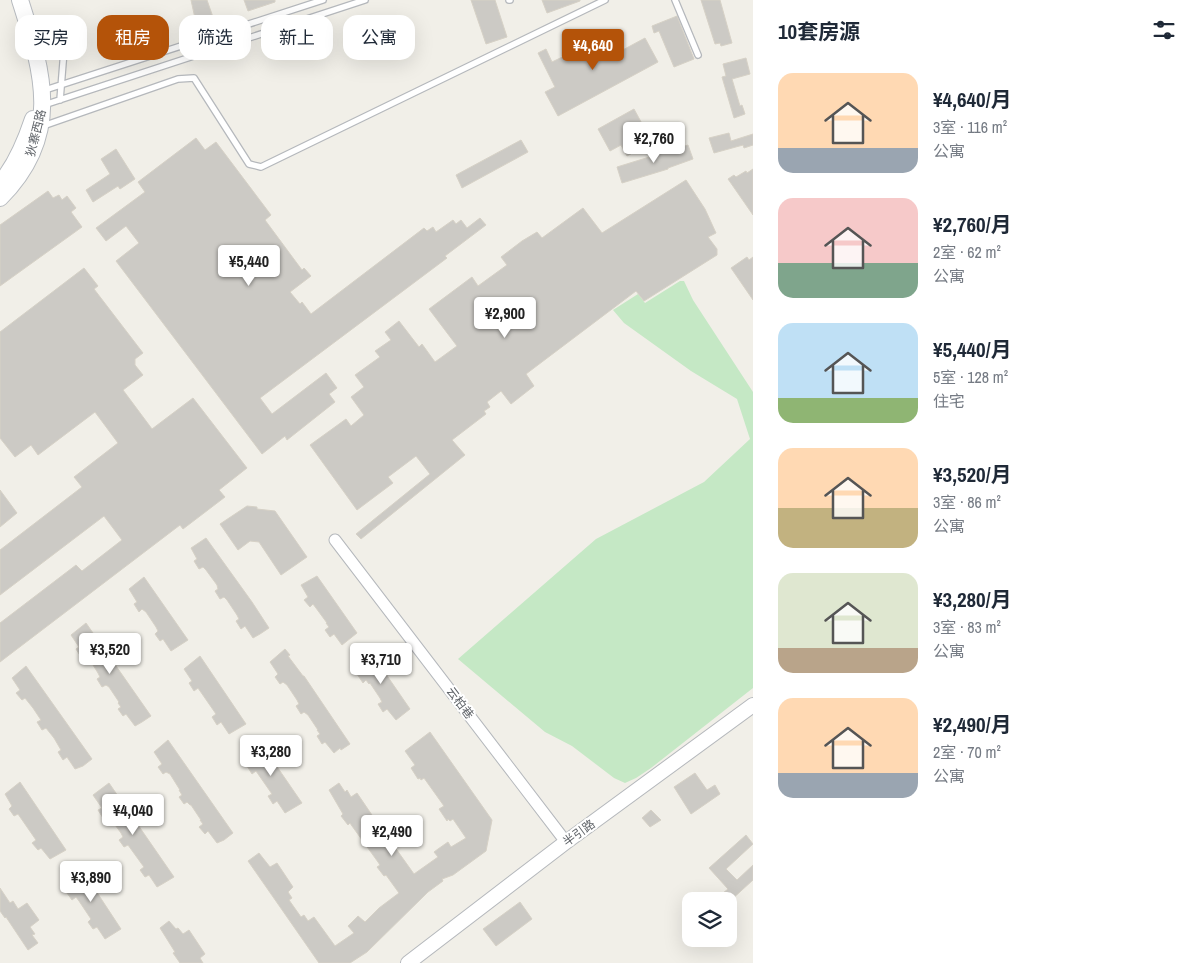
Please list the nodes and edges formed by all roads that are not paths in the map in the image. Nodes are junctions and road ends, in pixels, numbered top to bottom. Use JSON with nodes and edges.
{"nodes":[{"id":1,"x":10,"y":0,"type":"edge"},
{"id":2,"x":20,"y":0,"type":"edge"},
{"id":3,"x":323,"y":0,"type":"edge"},
{"id":4,"x":365,"y":0,"type":"edge"},
{"id":5,"x":605,"y":0,"type":"edge"},
{"id":6,"x":675,"y":0,"type":"edge"},
{"id":7,"x":698,"y":55,"type":"dead end"},
{"id":8,"x":63,"y":60,"type":"edge"},
{"id":9,"x":61,"y":85,"type":"junction"},
{"id":10,"x":38,"y":99,"type":"junction"},
{"id":11,"x":60,"y":100,"type":"junction"},
{"id":12,"x":34,"y":129,"type":"junction"},
{"id":13,"x":0,"y":184,"type":"edge"},
{"id":14,"x":0,"y":198,"type":"edge"},
{"id":15,"x":335,"y":540,"type":"dead end"},
{"id":16,"x":753,"y":705,"type":"edge"},
{"id":17,"x":566,"y":842,"type":"junction"},
{"id":18,"x":408,"y":963,"type":"edge"}],
"edges":[{"from":1,"to":10,"type":"main road","name":"狄寨西路"},
{"from":2,"to":10,"type":"main road","name":"狄寨西路"},
{"from":3,"to":9,"type":"lane"},
{"from":4,"to":11,"type":"lane"},
{"from":5,"to":12,"type":"lane"},
{"from":6,"to":7,"type":"lane"},
{"from":8,"to":9,"type":"lane"},
{"from":9,"to":10,"type":"lane"},
{"from":9,"to":11,"type":"lane"},
{"from":10,"to":11,"type":"lane"},
{"from":10,"to":12,"type":"main road","name":"狄寨西路"},
{"from":12,"to":13,"type":"main road","name":"狄寨西路"},
{"from":12,"to":14,"type":"main road","name":"狄寨西路"},
{"from":15,"to":17,"type":"street","name":"云柏巷"},
{"from":16,"to":17,"type":"street","name":"半引路"},
{"from":17,"to":18,"type":"street","name":"半引路"}]}
